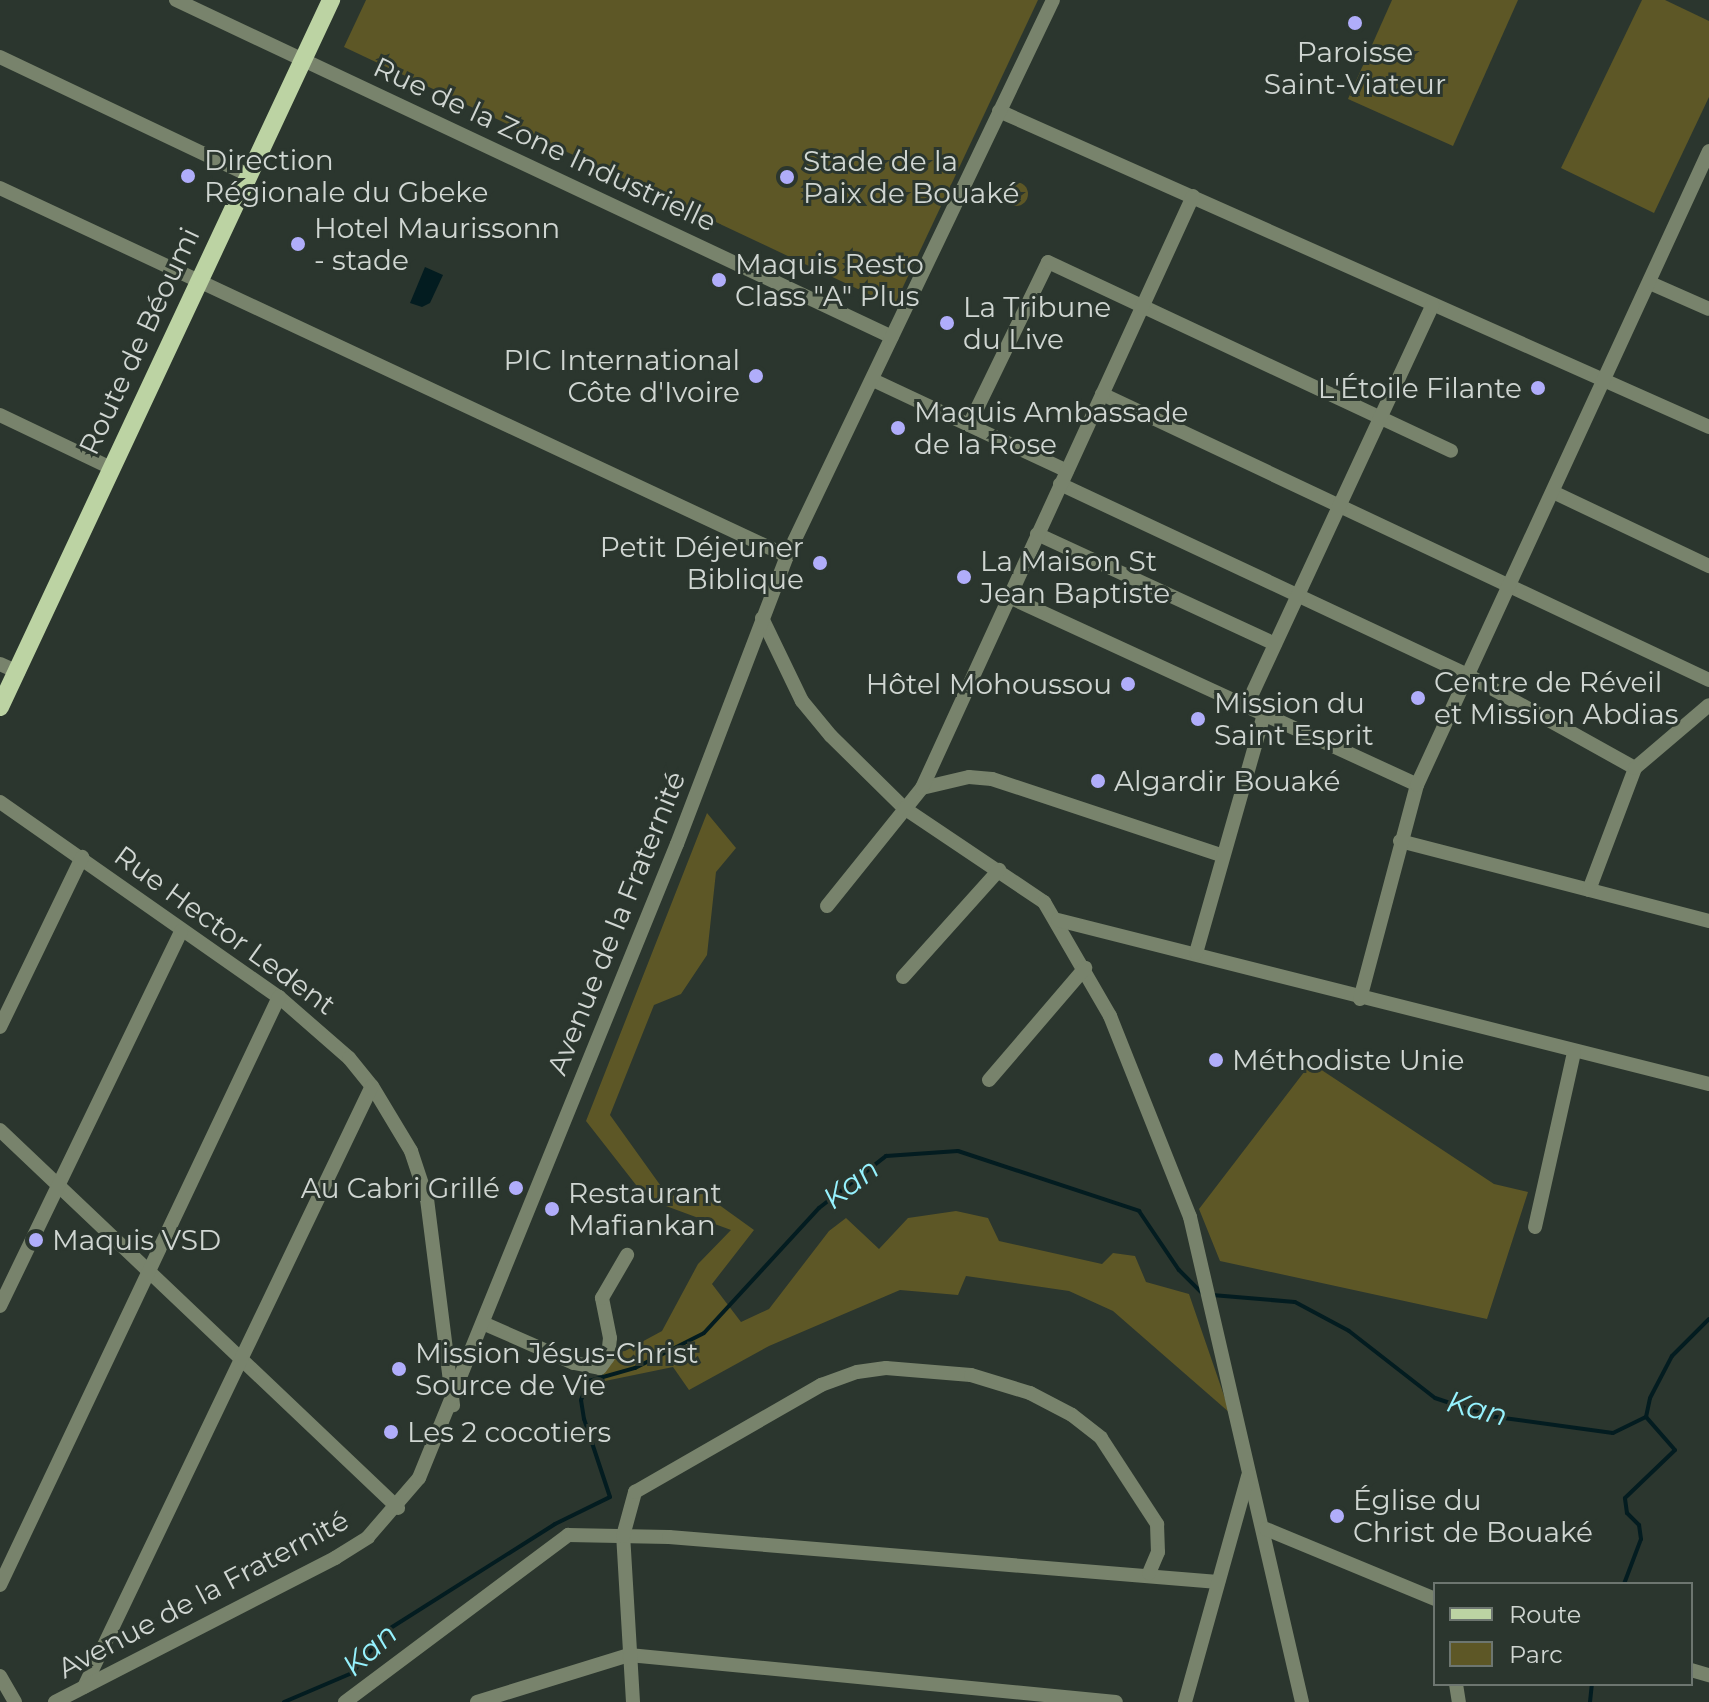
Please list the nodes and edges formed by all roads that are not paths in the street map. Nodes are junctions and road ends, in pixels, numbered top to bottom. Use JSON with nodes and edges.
{"nodes":[{"id":1,"x":176,"y":0,"type":"edge"},
{"id":2,"x":331,"y":0,"type":"edge"},
{"id":3,"x":1053,"y":0,"type":"edge"},
{"id":4,"x":0,"y":57,"type":"edge"},
{"id":5,"x":303,"y":59,"type":"junction"},
{"id":6,"x":999,"y":111,"type":"junction"},
{"id":7,"x":1707,"y":159,"type":"edge"},
{"id":8,"x":248,"y":175,"type":"junction"},
{"id":9,"x":0,"y":188,"type":"edge"},
{"id":10,"x":1193,"y":196,"type":"junction"},
{"id":11,"x":199,"y":283,"type":"junction"},
{"id":12,"x":1650,"y":283,"type":"junction"},
{"id":13,"x":1433,"y":305,"type":"junction"},
{"id":14,"x":1142,"y":307,"type":"junction"},
{"id":15,"x":1709,"y":309,"type":"edge"},
{"id":16,"x":892,"y":337,"type":"junction"},
{"id":17,"x":873,"y":380,"type":"junction"},
{"id":18,"x":1604,"y":380,"type":"junction"},
{"id":19,"x":1102,"y":394,"type":"junction"},
{"id":20,"x":0,"y":415,"type":"edge"},
{"id":21,"x":1381,"y":420,"type":"junction"},
{"id":22,"x":969,"y":425,"type":"junction"},
{"id":23,"x":1709,"y":427,"type":"edge"},
{"id":24,"x":1451,"y":451,"type":"dead end"},
{"id":25,"x":111,"y":468,"type":"junction"},
{"id":26,"x":1064,"y":477,"type":"junction"},
{"id":27,"x":1553,"y":492,"type":"junction"},
{"id":28,"x":1340,"y":504,"type":"junction"},
{"id":29,"x":1037,"y":534,"type":"junction"},
{"id":30,"x":787,"y":556,"type":"junction"},
{"id":31,"x":1709,"y":566,"type":"edge"},
{"id":32,"x":1511,"y":583,"type":"junction"},
{"id":33,"x":1298,"y":595,"type":"junction"},
{"id":34,"x":1009,"y":597,"type":"junction"},
{"id":35,"x":762,"y":618,"type":"junction"},
{"id":36,"x":1275,"y":644,"type":"junction"},
{"id":37,"x":0,"y":664,"type":"edge"},
{"id":38,"x":18,"y":672,"type":"junction"},
{"id":39,"x":1466,"y":674,"type":"junction"},
{"id":40,"x":1709,"y":680,"type":"edge"},
{"id":41,"x":1709,"y":705,"type":"edge"},
{"id":42,"x":0,"y":707,"type":"edge"},
{"id":43,"x":1246,"y":707,"type":"junction"},
{"id":44,"x":1264,"y":715,"type":"junction"},
{"id":45,"x":1635,"y":768,"type":"junction"},
{"id":46,"x":1417,"y":785,"type":"junction"},
{"id":47,"x":922,"y":788,"type":"junction"},
{"id":48,"x":0,"y":802,"type":"edge"},
{"id":49,"x":904,"y":808,"type":"junction"},
{"id":50,"x":1400,"y":841,"type":"junction"},
{"id":51,"x":1223,"y":856,"type":"junction"},
{"id":52,"x":82,"y":857,"type":"junction"},
{"id":53,"x":999,"y":870,"type":"junction"},
{"id":54,"x":1589,"y":890,"type":"junction"},
{"id":55,"x":827,"y":906,"type":"dead end"},
{"id":56,"x":1058,"y":920,"type":"junction"},
{"id":57,"x":1709,"y":921,"type":"edge"},
{"id":58,"x":181,"y":931,"type":"junction"},
{"id":59,"x":1196,"y":953,"type":"junction"},
{"id":60,"x":1085,"y":968,"type":"junction"},
{"id":61,"x":903,"y":977,"type":"dead end"},
{"id":62,"x":279,"y":997,"type":"junction"},
{"id":63,"x":1360,"y":999,"type":"junction"},
{"id":64,"x":0,"y":1027,"type":"edge"},
{"id":65,"x":1574,"y":1052,"type":"junction"},
{"id":66,"x":989,"y":1080,"type":"dead end"},
{"id":67,"x":1709,"y":1084,"type":"edge"},
{"id":68,"x":372,"y":1086,"type":"junction"},
{"id":69,"x":0,"y":1130,"type":"edge"},
{"id":70,"x":59,"y":1185,"type":"junction"},
{"id":71,"x":1535,"y":1227,"type":"dead end"},
{"id":72,"x":627,"y":1255,"type":"dead end"},
{"id":73,"x":149,"y":1272,"type":"junction"},
{"id":74,"x":0,"y":1306,"type":"edge"},
{"id":75,"x":485,"y":1324,"type":"junction"},
{"id":76,"x":238,"y":1358,"type":"junction"},
{"id":77,"x":453,"y":1405,"type":"junction"},
{"id":78,"x":1248,"y":1476,"type":"junction"},
{"id":79,"x":398,"y":1508,"type":"junction"},
{"id":80,"x":1266,"y":1529,"type":"junction"},
{"id":81,"x":623,"y":1536,"type":"junction"},
{"id":82,"x":1149,"y":1573,"type":"junction"},
{"id":83,"x":1218,"y":1582,"type":"junction"},
{"id":84,"x":0,"y":1585,"type":"edge"},
{"id":85,"x":1433,"y":1598,"type":"edge"},
{"id":86,"x":629,"y":1655,"type":"junction"},
{"id":87,"x":0,"y":1676,"type":"edge"},
{"id":88,"x":84,"y":1687,"type":"junction"},
{"id":89,"x":15,"y":1702,"type":"edge"},
{"id":90,"x":55,"y":1702,"type":"edge"},
{"id":91,"x":345,"y":1702,"type":"edge"},
{"id":92,"x":477,"y":1702,"type":"edge"},
{"id":93,"x":633,"y":1702,"type":"edge"},
{"id":94,"x":1116,"y":1702,"type":"edge"},
{"id":95,"x":1185,"y":1702,"type":"edge"},
{"id":96,"x":1302,"y":1702,"type":"edge"}],
"edges":[{"from":1,"to":5,"type":"street","name":"Rue de la Zone Industrielle"},
{"from":2,"to":5,"type":"main road","name":"Route de Béoumi"},
{"from":3,"to":6,"type":"street","name":"Avenue de la Fraternité"},
{"from":4,"to":8,"type":"street"},
{"from":5,"to":8,"type":"main road","name":"Route de Béoumi"},
{"from":5,"to":16,"type":"street","name":"Rue de la Zone Industrielle"},
{"from":6,"to":10,"type":"street"},
{"from":6,"to":16,"type":"street","name":"Avenue de la Fraternité"},
{"from":7,"to":12,"type":"street"},
{"from":8,"to":11,"type":"main road","name":"Route de Béoumi"},
{"from":9,"to":11,"type":"street"},
{"from":10,"to":13,"type":"street"},
{"from":10,"to":14,"type":"street"},
{"from":11,"to":25,"type":"main road","name":"Route de Béoumi"},
{"from":11,"to":30,"type":"street"},
{"from":12,"to":15,"type":"street"},
{"from":12,"to":18,"type":"street"},
{"from":13,"to":18,"type":"street"},
{"from":13,"to":21,"type":"street"},
{"from":14,"to":19,"type":"street"},
{"from":14,"to":21,"type":"street"},
{"from":14,"to":22,"type":"street"},
{"from":16,"to":17,"type":"street","name":"Avenue de la Fraternité"},
{"from":17,"to":22,"type":"street"},
{"from":17,"to":30,"type":"street","name":"Avenue de la Fraternité"},
{"from":18,"to":23,"type":"street"},
{"from":18,"to":27,"type":"street"},
{"from":19,"to":26,"type":"street"},
{"from":19,"to":28,"type":"street"},
{"from":20,"to":25,"type":"street"},
{"from":21,"to":24,"type":"street"},
{"from":21,"to":28,"type":"street"},
{"from":22,"to":26,"type":"street"},
{"from":25,"to":38,"type":"main road","name":"Route de Béoumi"},
{"from":26,"to":29,"type":"street"},
{"from":26,"to":33,"type":"street"},
{"from":27,"to":31,"type":"street"},
{"from":27,"to":32,"type":"street"},
{"from":28,"to":32,"type":"street"},
{"from":28,"to":33,"type":"street"},
{"from":29,"to":34,"type":"street"},
{"from":29,"to":36,"type":"street"},
{"from":30,"to":35,"type":"street","name":"Avenue de la Fraternité"},
{"from":32,"to":39,"type":"street"},
{"from":32,"to":40,"type":"street"},
{"from":33,"to":36,"type":"street"},
{"from":33,"to":39,"type":"street"},
{"from":34,"to":43,"type":"street"},
{"from":34,"to":47,"type":"street"},
{"from":35,"to":49,"type":"street"},
{"from":35,"to":75,"type":"street","name":"Avenue de la Fraternité"},
{"from":36,"to":43,"type":"street"},
{"from":37,"to":38,"type":"street"},
{"from":38,"to":42,"type":"main road","name":"Route de Béoumi"},
{"from":39,"to":45,"type":"street"},
{"from":39,"to":46,"type":"street"},
{"from":41,"to":45,"type":"street"},
{"from":43,"to":44,"type":"street"},
{"from":44,"to":46,"type":"street"},
{"from":44,"to":51,"type":"street"},
{"from":45,"to":54,"type":"street"},
{"from":46,"to":50,"type":"street"},
{"from":47,"to":49,"type":"street"},
{"from":47,"to":51,"type":"street"},
{"from":48,"to":52,"type":"street","name":"Rue Hector Ledent"},
{"from":49,"to":53,"type":"street"},
{"from":49,"to":55,"type":"street"},
{"from":50,"to":54,"type":"street"},
{"from":50,"to":63,"type":"street"},
{"from":51,"to":59,"type":"street"},
{"from":52,"to":58,"type":"street","name":"Rue Hector Ledent"},
{"from":52,"to":64,"type":"street"},
{"from":53,"to":56,"type":"street"},
{"from":53,"to":61,"type":"street"},
{"from":54,"to":57,"type":"street"},
{"from":56,"to":59,"type":"street"},
{"from":56,"to":60,"type":"street"},
{"from":58,"to":62,"type":"street","name":"Rue Hector Ledent"},
{"from":58,"to":70,"type":"street"},
{"from":59,"to":63,"type":"street"},
{"from":60,"to":66,"type":"street"},
{"from":60,"to":78,"type":"street"},
{"from":62,"to":68,"type":"street","name":"Rue Hector Ledent"},
{"from":62,"to":73,"type":"street"},
{"from":63,"to":65,"type":"street"},
{"from":65,"to":67,"type":"street"},
{"from":65,"to":71,"type":"street"},
{"from":68,"to":76,"type":"street"},
{"from":68,"to":77,"type":"street","name":"Rue Hector Ledent"},
{"from":69,"to":70,"type":"street"},
{"from":70,"to":73,"type":"street"},
{"from":70,"to":74,"type":"street"},
{"from":72,"to":75,"type":"street"},
{"from":73,"to":76,"type":"street"},
{"from":73,"to":84,"type":"street"},
{"from":75,"to":77,"type":"street","name":"Avenue de la Fraternité"},
{"from":76,"to":79,"type":"street"},
{"from":76,"to":88,"type":"street"},
{"from":77,"to":79,"type":"street","name":"Avenue de la Fraternité"},
{"from":78,"to":80,"type":"street"},
{"from":78,"to":83,"type":"street"},
{"from":79,"to":88,"type":"street","name":"Avenue de la Fraternité"},
{"from":80,"to":85,"type":"street"},
{"from":80,"to":96,"type":"street"},
{"from":81,"to":82,"type":"street"},
{"from":81,"to":82,"type":"street"},
{"from":81,"to":86,"type":"street"},
{"from":81,"to":91,"type":"street"},
{"from":82,"to":83,"type":"street"},
{"from":83,"to":95,"type":"street"},
{"from":86,"to":92,"type":"street"},
{"from":86,"to":93,"type":"street"},
{"from":86,"to":94,"type":"street"},
{"from":87,"to":89,"type":"street"},
{"from":88,"to":90,"type":"street","name":"Avenue de la Fraternité"}]}
